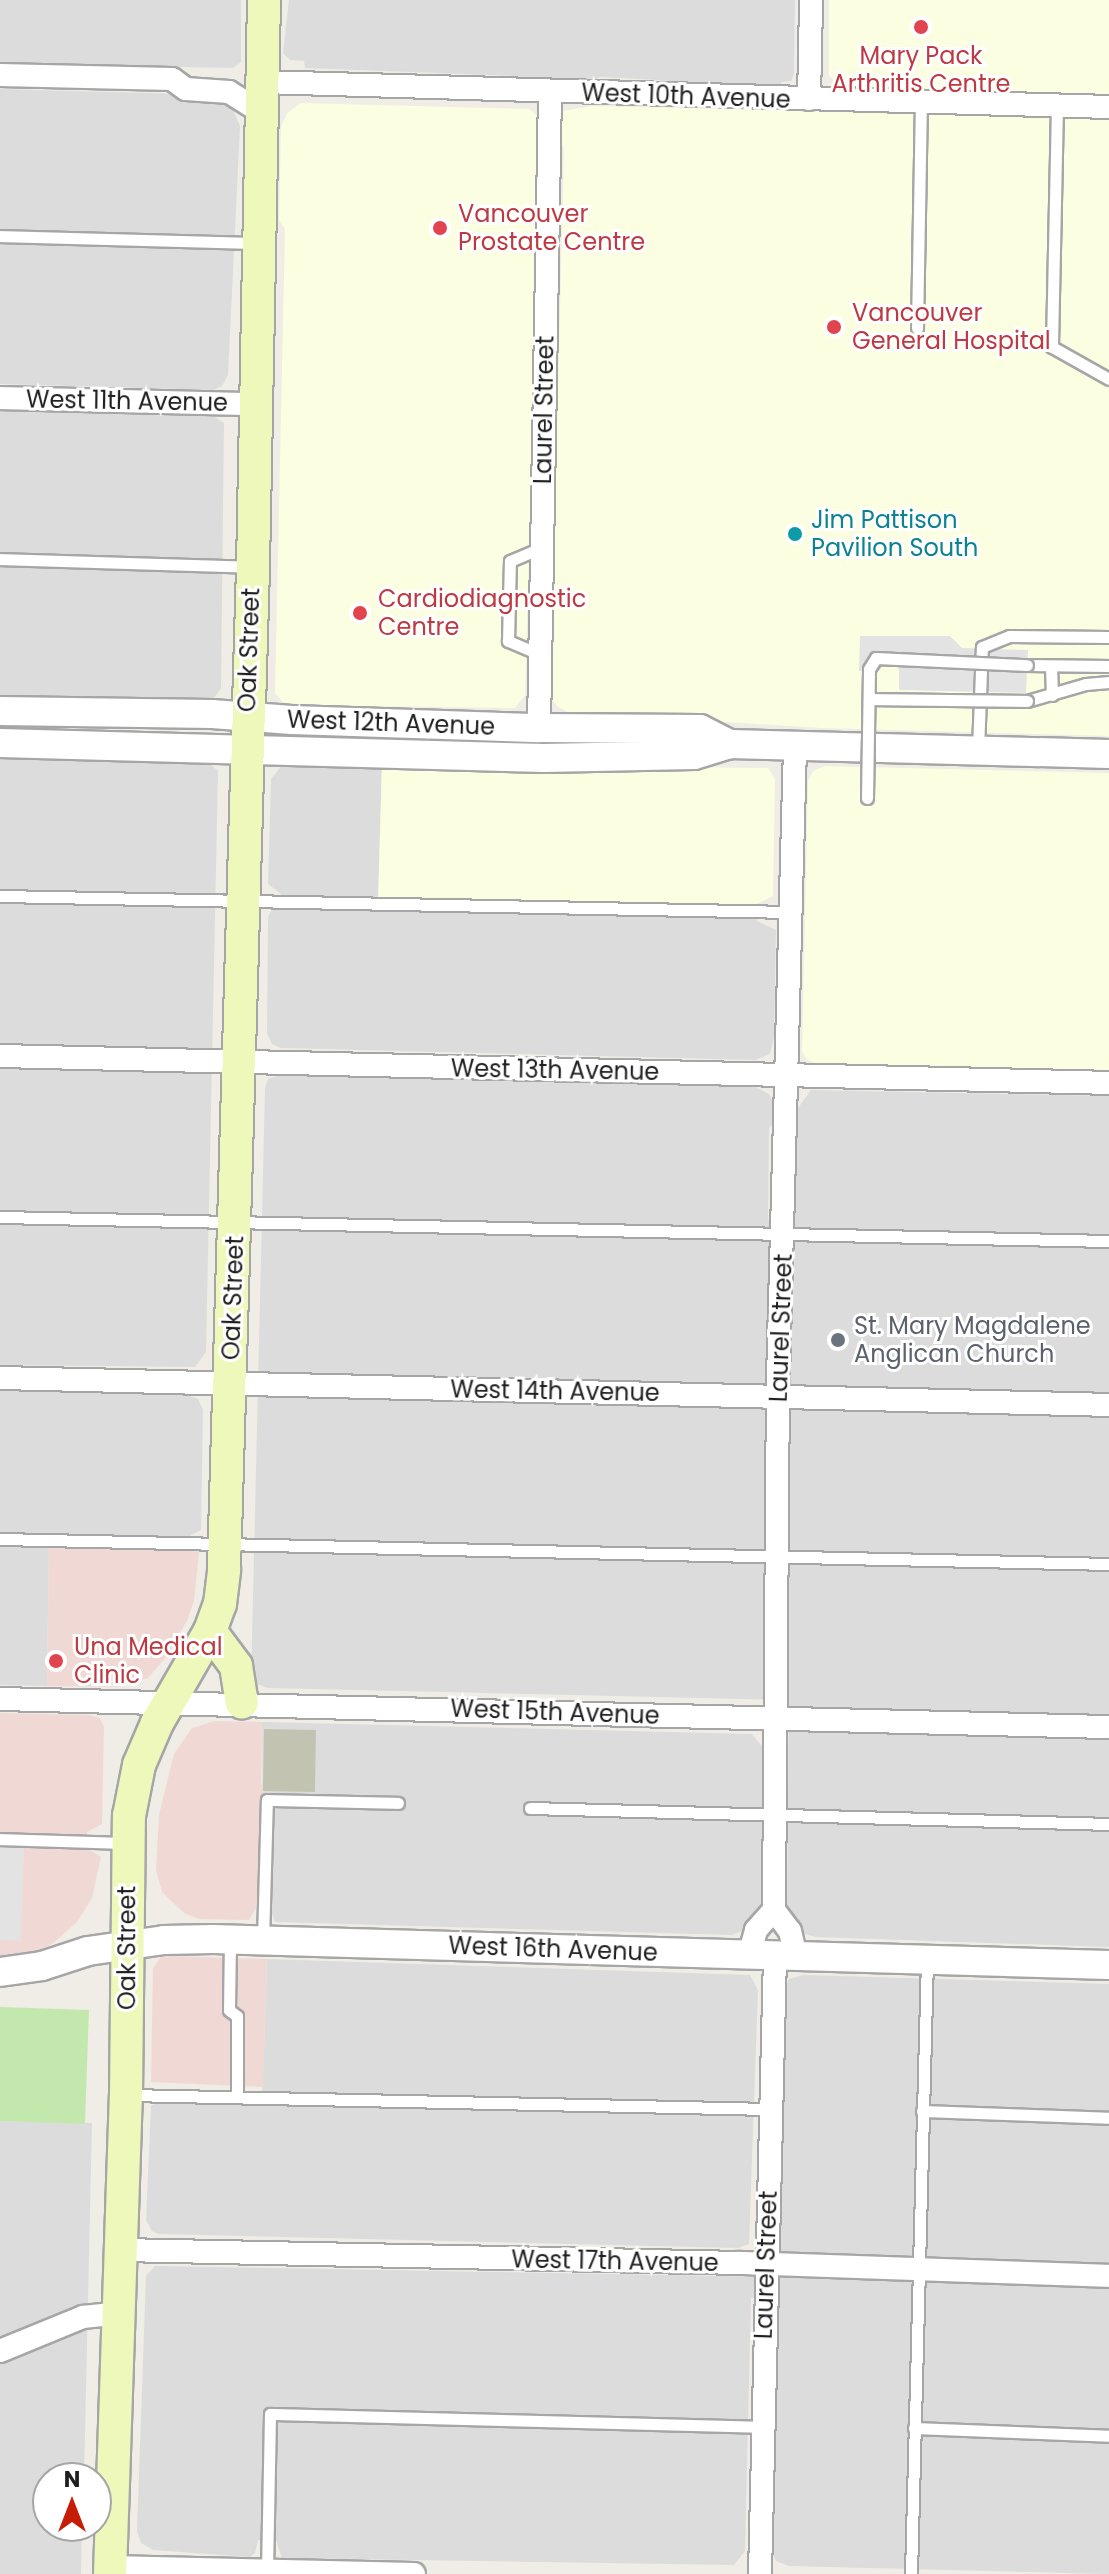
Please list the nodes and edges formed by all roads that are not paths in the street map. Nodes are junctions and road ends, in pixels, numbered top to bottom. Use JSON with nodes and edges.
{"nodes":[{"id":1,"x":264,"y":0,"type":"edge"},
{"id":2,"x":811,"y":0,"type":"edge"},
{"id":3,"x":0,"y":75,"type":"edge"},
{"id":4,"x":550,"y":92,"type":"junction"},
{"id":5,"x":262,"y":97,"type":"junction"},
{"id":6,"x":809,"y":99,"type":"junction"},
{"id":7,"x":921,"y":102,"type":"junction"},
{"id":8,"x":1057,"y":106,"type":"junction"},
{"id":9,"x":1109,"y":107,"type":"edge"},
{"id":10,"x":0,"y":236,"type":"edge"},
{"id":11,"x":258,"y":243,"type":"junction"},
{"id":12,"x":917,"y":328,"type":"dead end"},
{"id":13,"x":1109,"y":379,"type":"edge"},
{"id":14,"x":0,"y":398,"type":"edge"},
{"id":15,"x":254,"y":404,"type":"junction"},
{"id":16,"x":541,"y":548,"type":"junction"},
{"id":17,"x":0,"y":559,"type":"edge"},
{"id":18,"x":253,"y":567,"type":"junction"},
{"id":19,"x":1109,"y":637,"type":"edge"},
{"id":20,"x":539,"y":654,"type":"junction"},
{"id":21,"x":1051,"y":666,"type":"junction"},
{"id":22,"x":1109,"y":666,"type":"edge"},
{"id":23,"x":1109,"y":682,"type":"edge"},
{"id":24,"x":1052,"y":695,"type":"junction"},
{"id":25,"x":870,"y":699,"type":"junction"},
{"id":26,"x":0,"y":711,"type":"edge"},
{"id":27,"x":247,"y":717,"type":"junction"},
{"id":28,"x":539,"y":728,"type":"junction"},
{"id":29,"x":0,"y":743,"type":"edge"},
{"id":30,"x":730,"y":744,"type":"junction"},
{"id":31,"x":795,"y":746,"type":"junction"},
{"id":32,"x":246,"y":750,"type":"junction"},
{"id":33,"x":978,"y":750,"type":"junction"},
{"id":34,"x":1109,"y":754,"type":"edge"},
{"id":35,"x":867,"y":798,"type":"dead end"},
{"id":36,"x":0,"y":896,"type":"edge"},
{"id":37,"x":244,"y":900,"type":"junction"},
{"id":38,"x":791,"y":912,"type":"junction"},
{"id":39,"x":0,"y":1056,"type":"edge"},
{"id":40,"x":239,"y":1063,"type":"junction"},
{"id":41,"x":787,"y":1075,"type":"junction"},
{"id":42,"x":1109,"y":1083,"type":"edge"},
{"id":43,"x":0,"y":1217,"type":"edge"},
{"id":44,"x":235,"y":1223,"type":"junction"},
{"id":45,"x":784,"y":1233,"type":"junction"},
{"id":46,"x":1109,"y":1241,"type":"edge"},
{"id":47,"x":0,"y":1378,"type":"edge"},
{"id":48,"x":230,"y":1383,"type":"junction"},
{"id":49,"x":778,"y":1397,"type":"junction"},
{"id":50,"x":1109,"y":1405,"type":"edge"},
{"id":51,"x":0,"y":1539,"type":"edge"},
{"id":52,"x":226,"y":1544,"type":"junction"},
{"id":53,"x":777,"y":1555,"type":"junction"},
{"id":54,"x":1109,"y":1564,"type":"edge"},
{"id":55,"x":210,"y":1631,"type":"junction"},
{"id":56,"x":0,"y":1699,"type":"edge"},
{"id":57,"x":169,"y":1702,"type":"junction"},
{"id":58,"x":242,"y":1703,"type":"junction"},
{"id":59,"x":776,"y":1719,"type":"junction"},
{"id":60,"x":1109,"y":1727,"type":"edge"},
{"id":61,"x":398,"y":1803,"type":"dead end"},
{"id":62,"x":530,"y":1808,"type":"dead end"},
{"id":63,"x":777,"y":1814,"type":"junction"},
{"id":64,"x":1109,"y":1824,"type":"edge"},
{"id":65,"x":0,"y":1839,"type":"edge"},
{"id":66,"x":127,"y":1843,"type":"junction"},
{"id":67,"x":774,"y":1910,"type":"junction"},
{"id":68,"x":230,"y":1939,"type":"junction"},
{"id":69,"x":263,"y":1940,"type":"junction"},
{"id":70,"x":128,"y":1946,"type":"junction"},
{"id":71,"x":773,"y":1956,"type":"junction"},
{"id":72,"x":927,"y":1960,"type":"junction"},
{"id":73,"x":1109,"y":1965,"type":"edge"},
{"id":74,"x":0,"y":1972,"type":"edge"},
{"id":75,"x":126,"y":2095,"type":"junction"},
{"id":76,"x":237,"y":2097,"type":"junction"},
{"id":77,"x":771,"y":2109,"type":"junction"},
{"id":78,"x":922,"y":2111,"type":"junction"},
{"id":79,"x":1109,"y":2118,"type":"edge"},
{"id":80,"x":121,"y":2250,"type":"junction"},
{"id":81,"x":765,"y":2264,"type":"junction"},
{"id":82,"x":917,"y":2270,"type":"junction"},
{"id":83,"x":1109,"y":2276,"type":"edge"},
{"id":84,"x":119,"y":2313,"type":"junction"},
{"id":85,"x":0,"y":2351,"type":"edge"},
{"id":86,"x":762,"y":2427,"type":"junction"},
{"id":87,"x":914,"y":2428,"type":"junction"},
{"id":88,"x":1109,"y":2436,"type":"edge"},
{"id":89,"x":110,"y":2570,"type":"edge"},
{"id":90,"x":273,"y":2572,"type":"edge"},
{"id":91,"x":414,"y":2574,"type":"edge"},
{"id":92,"x":760,"y":2574,"type":"edge"},
{"id":93,"x":911,"y":2574,"type":"edge"}],
"edges":[{"from":1,"to":5,"type":"main road","name":"Oak Street"},
{"from":2,"to":6,"type":"street"},
{"from":3,"to":5,"type":"street","name":"West 10th Avenue"},
{"from":4,"to":5,"type":"street","name":"West 10th Avenue"},
{"from":4,"to":6,"type":"street","name":"West 10th Avenue"},
{"from":4,"to":16,"type":"street","name":"Laurel Street"},
{"from":5,"to":11,"type":"main road","name":"Oak Street"},
{"from":6,"to":7,"type":"street","name":"West 10th Avenue"},
{"from":7,"to":8,"type":"street","name":"West 10th Avenue"},
{"from":7,"to":12,"type":"lane"},
{"from":8,"to":9,"type":"street","name":"West 10th Avenue"},
{"from":8,"to":13,"type":"lane"},
{"from":10,"to":11,"type":"lane"},
{"from":11,"to":15,"type":"main road","name":"Oak Street"},
{"from":14,"to":15,"type":"street","name":"West 11th Avenue"},
{"from":15,"to":18,"type":"main road","name":"Oak Street"},
{"from":16,"to":20,"type":"street","name":"Laurel Street"},
{"from":16,"to":20,"type":"lane"},
{"from":17,"to":18,"type":"lane"},
{"from":18,"to":27,"type":"main road","name":"Oak Street"},
{"from":19,"to":33,"type":"lane"},
{"from":20,"to":28,"type":"street","name":"Laurel Street"},
{"from":21,"to":22,"type":"lane"},
{"from":21,"to":24,"type":"lane"},
{"from":21,"to":25,"type":"lane","bridge":true},
{"from":23,"to":24,"type":"lane"},
{"from":24,"to":25,"type":"lane","bridge":true},
{"from":25,"to":35,"type":"lane","bridge":true},
{"from":26,"to":27,"type":"street","name":"West 12th Avenue"},
{"from":27,"to":28,"type":"street","name":"West 12th Avenue"},
{"from":27,"to":32,"type":"main road","name":"Oak Street"},
{"from":28,"to":30,"type":"street","name":"West 12th Avenue"},
{"from":29,"to":32,"type":"street","name":"West 12th Avenue"},
{"from":30,"to":31,"type":"street","name":"West 12th Avenue"},
{"from":30,"to":32,"type":"street","name":"West 12th Avenue"},
{"from":31,"to":33,"type":"street","name":"West 12th Avenue"},
{"from":31,"to":38,"type":"street","name":"Laurel Street"},
{"from":32,"to":37,"type":"main road","name":"Oak Street"},
{"from":33,"to":34,"type":"street","name":"West 12th Avenue"},
{"from":36,"to":37,"type":"lane"},
{"from":37,"to":38,"type":"lane"},
{"from":37,"to":40,"type":"main road","name":"Oak Street"},
{"from":38,"to":41,"type":"street","name":"Laurel Street"},
{"from":39,"to":40,"type":"street","name":"West 13th Avenue"},
{"from":40,"to":41,"type":"street","name":"West 13th Avenue"},
{"from":40,"to":44,"type":"main road","name":"Oak Street"},
{"from":41,"to":42,"type":"street","name":"West 13th Avenue"},
{"from":41,"to":45,"type":"street","name":"Laurel Street"},
{"from":43,"to":44,"type":"lane"},
{"from":44,"to":45,"type":"lane"},
{"from":44,"to":48,"type":"main road","name":"Oak Street"},
{"from":45,"to":46,"type":"lane"},
{"from":45,"to":49,"type":"street","name":"Laurel Street"},
{"from":47,"to":48,"type":"street","name":"West 14th Avenue"},
{"from":48,"to":49,"type":"street","name":"West 14th Avenue"},
{"from":48,"to":52,"type":"main road","name":"Oak Street"},
{"from":49,"to":50,"type":"street","name":"West 14th Avenue"},
{"from":49,"to":53,"type":"street","name":"Laurel Street"},
{"from":51,"to":52,"type":"lane"},
{"from":52,"to":53,"type":"lane"},
{"from":52,"to":55,"type":"main road","name":"Oak Street"},
{"from":53,"to":54,"type":"lane"},
{"from":53,"to":59,"type":"street","name":"Laurel Street"},
{"from":55,"to":57,"type":"main road","name":"Oak Street"},
{"from":55,"to":58,"type":"main road"},
{"from":56,"to":57,"type":"street","name":"West 15th Avenue"},
{"from":57,"to":58,"type":"street","name":"West 15th Avenue"},
{"from":57,"to":66,"type":"main road","name":"Oak Street"},
{"from":58,"to":59,"type":"street","name":"West 15th Avenue"},
{"from":59,"to":60,"type":"street","name":"West 15th Avenue"},
{"from":59,"to":63,"type":"street","name":"Laurel Street"},
{"from":61,"to":69,"type":"lane"},
{"from":62,"to":63,"type":"lane"},
{"from":63,"to":64,"type":"lane"},
{"from":63,"to":67,"type":"street","name":"Laurel Street"},
{"from":65,"to":66,"type":"lane"},
{"from":66,"to":70,"type":"main road","name":"Oak Street"},
{"from":67,"to":71,"type":"street","name":"Laurel Street"},
{"from":67,"to":71,"type":"street","name":"Laurel Street"},
{"from":68,"to":69,"type":"street","name":"West 16th Avenue"},
{"from":68,"to":70,"type":"street","name":"West 16th Avenue"},
{"from":68,"to":76,"type":"lane"},
{"from":69,"to":71,"type":"street","name":"West 16th Avenue"},
{"from":70,"to":74,"type":"street","name":"West 16th Avenue"},
{"from":70,"to":75,"type":"main road","name":"Oak Street"},
{"from":71,"to":72,"type":"street","name":"West 16th Avenue"},
{"from":71,"to":77,"type":"street","name":"Laurel Street"},
{"from":72,"to":73,"type":"street","name":"West 16th Avenue"},
{"from":72,"to":78,"type":"lane"},
{"from":75,"to":76,"type":"lane"},
{"from":75,"to":80,"type":"main road","name":"Oak Street"},
{"from":76,"to":77,"type":"lane"},
{"from":77,"to":81,"type":"street","name":"Laurel Street"},
{"from":78,"to":79,"type":"lane"},
{"from":78,"to":82,"type":"lane"},
{"from":80,"to":81,"type":"street","name":"West 17th Avenue"},
{"from":80,"to":84,"type":"main road","name":"Oak Street"},
{"from":81,"to":82,"type":"street","name":"West 17th Avenue"},
{"from":81,"to":86,"type":"street","name":"Laurel Street"},
{"from":82,"to":83,"type":"street","name":"West 17th Avenue"},
{"from":82,"to":87,"type":"lane"},
{"from":84,"to":85,"type":"street"},
{"from":84,"to":89,"type":"main road","name":"Oak Street"},
{"from":86,"to":90,"type":"lane"},
{"from":86,"to":92,"type":"street","name":"Laurel Street"},
{"from":87,"to":88,"type":"lane"},
{"from":87,"to":93,"type":"lane"},
{"from":89,"to":90,"type":"street"},
{"from":90,"to":91,"type":"street"}]}
